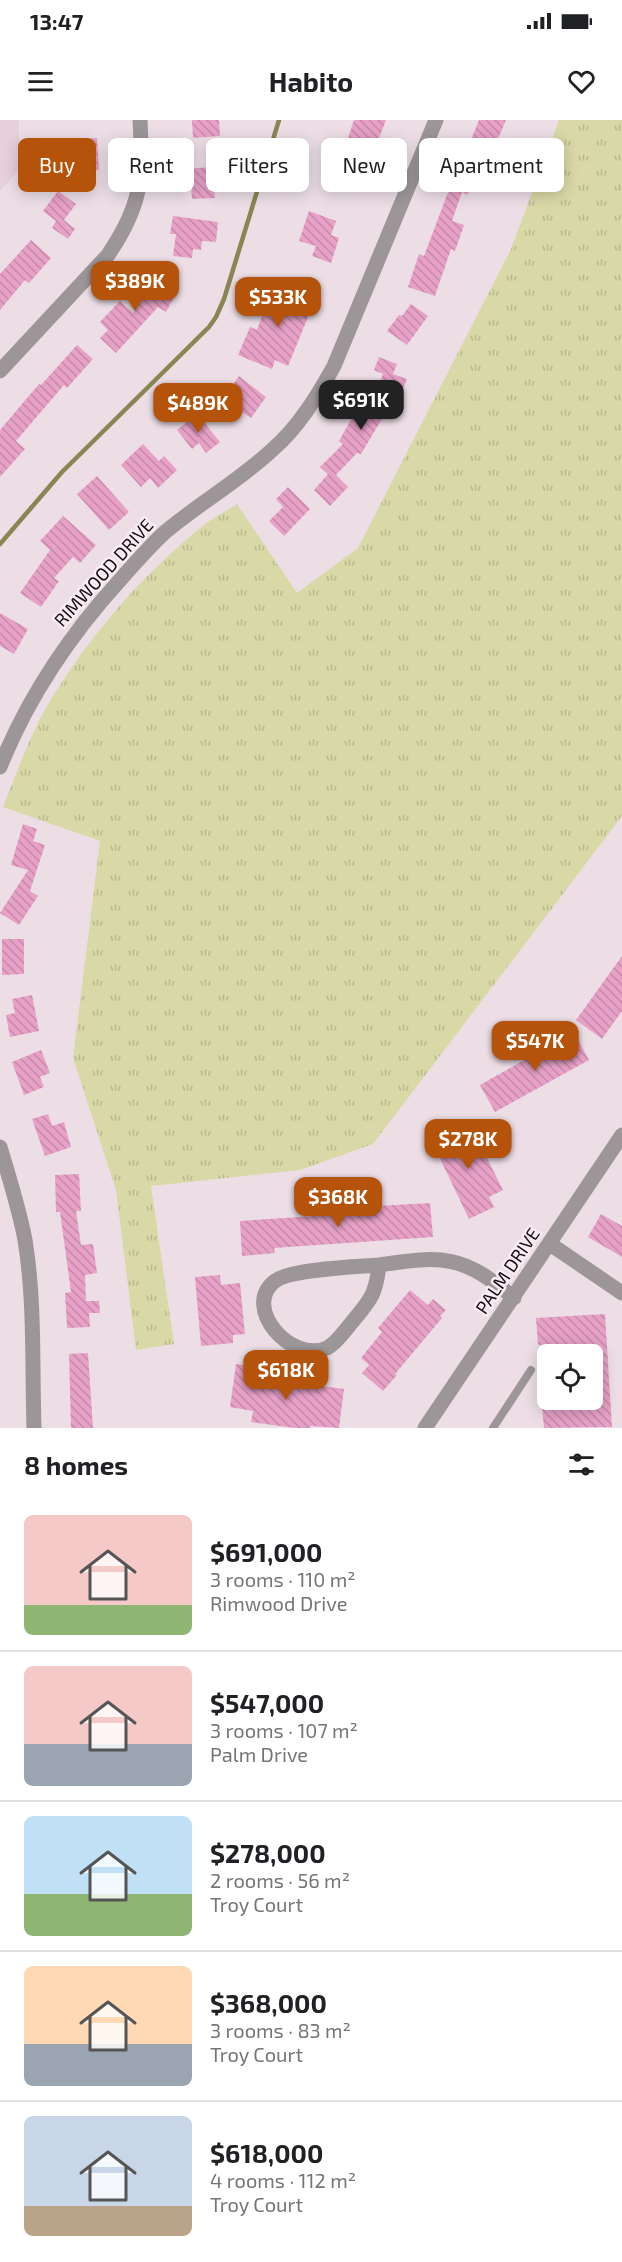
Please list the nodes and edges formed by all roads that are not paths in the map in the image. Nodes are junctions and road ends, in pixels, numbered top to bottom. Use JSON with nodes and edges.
{"nodes":[{"id":1,"x":140,"y":120,"type":"edge"},
{"id":2,"x":436,"y":120,"type":"edge"},
{"id":3,"x":0,"y":371,"type":"edge"},
{"id":4,"x":0,"y":767,"type":"edge"},
{"id":5,"x":622,"y":1135,"type":"edge"},
{"id":6,"x":0,"y":1147,"type":"edge"},
{"id":7,"x":550,"y":1244,"type":"junction"},
{"id":8,"x":379,"y":1264,"type":"junction"},
{"id":9,"x":622,"y":1293,"type":"edge"},
{"id":10,"x":514,"y":1298,"type":"junction"},
{"id":11,"x":531,"y":1370,"type":"dead end"},
{"id":12,"x":34,"y":1428,"type":"edge"},
{"id":13,"x":425,"y":1428,"type":"edge"},
{"id":14,"x":493,"y":1428,"type":"edge"}],
"edges":[{"from":1,"to":3,"type":"street"},
{"from":2,"to":4,"type":"street","name":"RIMWOOD DRIVE"},
{"from":5,"to":7,"type":"street","name":"PALM DRIVE"},
{"from":6,"to":12,"type":"street"},
{"from":7,"to":9,"type":"street"},
{"from":7,"to":10,"type":"street","name":"PALM DRIVE"},
{"from":8,"to":8,"type":"street"},
{"from":8,"to":10,"type":"street"},
{"from":10,"to":13,"type":"street","name":"PALM DRIVE"},
{"from":11,"to":14,"type":"lane"}]}
